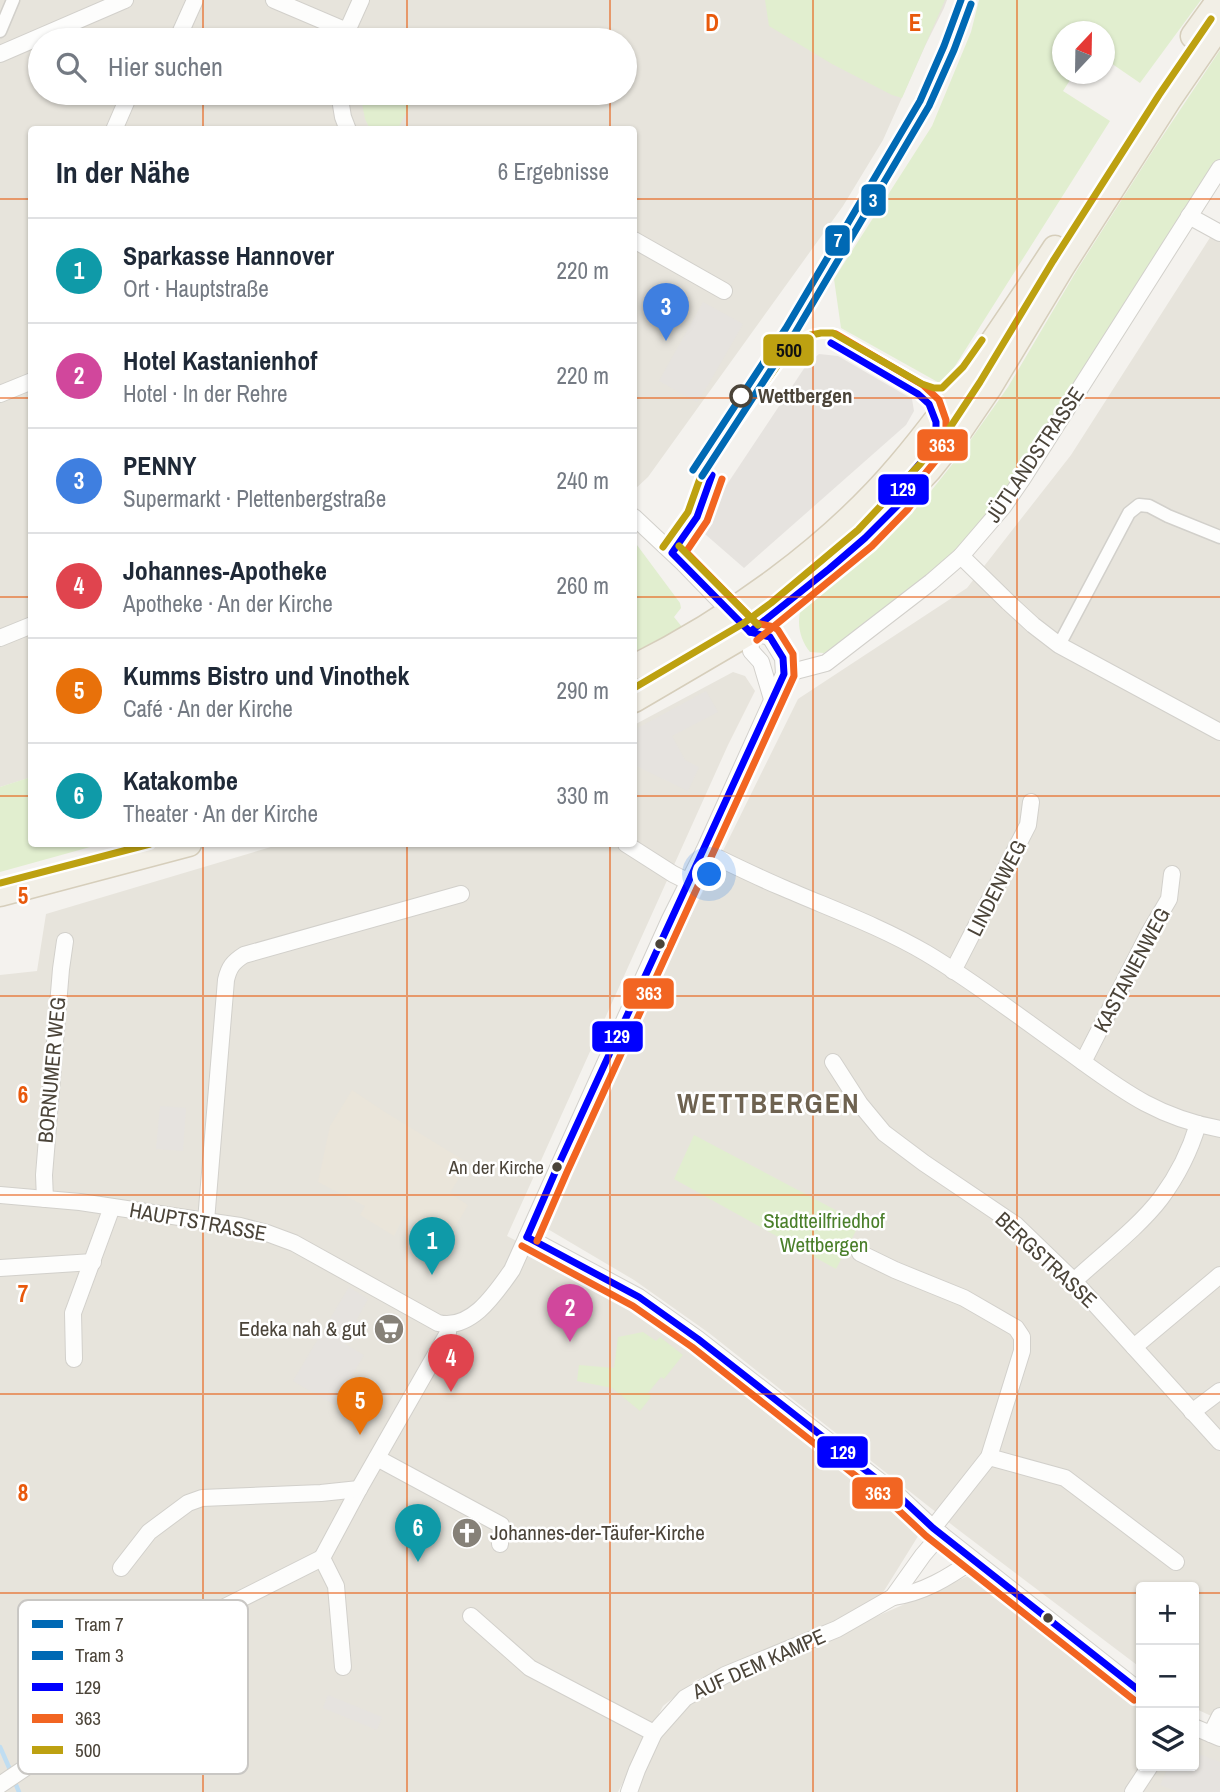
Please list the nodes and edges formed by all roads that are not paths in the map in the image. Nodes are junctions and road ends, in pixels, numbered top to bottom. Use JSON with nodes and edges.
{"nodes":[{"id":1,"x":13,"y":0,"type":"edge"},
{"id":2,"x":125,"y":0,"type":"edge"},
{"id":3,"x":195,"y":0,"type":"edge"},
{"id":4,"x":274,"y":0,"type":"edge"},
{"id":5,"x":361,"y":0,"type":"edge"},
{"id":6,"x":1219,"y":0,"type":"edge"},
{"id":7,"x":1220,"y":25,"type":"edge"},
{"id":8,"x":60,"y":28,"type":"edge"},
{"id":9,"x":182,"y":28,"type":"edge"},
{"id":10,"x":330,"y":28,"type":"edge"},
{"id":11,"x":349,"y":28,"type":"edge"},
{"id":12,"x":0,"y":31,"type":"edge"},
{"id":13,"x":28,"y":42,"type":"edge"},
{"id":14,"x":0,"y":54,"type":"edge"},
{"id":15,"x":125,"y":105,"type":"edge"},
{"id":16,"x":341,"y":105,"type":"edge"},
{"id":17,"x":116,"y":126,"type":"edge"},
{"id":18,"x":346,"y":126,"type":"edge"},
{"id":19,"x":1220,"y":168,"type":"edge"},
{"id":20,"x":1189,"y":216,"type":"junction"},
{"id":21,"x":1220,"y":233,"type":"edge"},
{"id":22,"x":637,"y":242,"type":"edge"},
{"id":23,"x":724,"y":290,"type":"dead end"},
{"id":24,"x":28,"y":383,"type":"edge"},
{"id":25,"x":0,"y":394,"type":"edge"},
{"id":26,"x":637,"y":520,"type":"edge"},
{"id":27,"x":1220,"y":537,"type":"edge"},
{"id":28,"x":961,"y":556,"type":"junction"},
{"id":29,"x":731,"y":611,"type":"junction"},
{"id":30,"x":28,"y":627,"type":"edge"},
{"id":31,"x":750,"y":632,"type":"junction"},
{"id":32,"x":0,"y":638,"type":"edge"},
{"id":33,"x":1059,"y":645,"type":"junction"},
{"id":34,"x":637,"y":666,"type":"edge"},
{"id":35,"x":784,"y":674,"type":"junction"},
{"id":36,"x":637,"y":697,"type":"edge"},
{"id":37,"x":772,"y":699,"type":"junction"},
{"id":38,"x":1220,"y":732,"type":"edge"},
{"id":39,"x":1031,"y":802,"type":"dead end"},
{"id":40,"x":171,"y":847,"type":"edge"},
{"id":41,"x":631,"y":847,"type":"edge"},
{"id":42,"x":704,"y":850,"type":"junction"},
{"id":43,"x":1172,"y":874,"type":"dead end"},
{"id":44,"x":689,"y":882,"type":"junction"},
{"id":45,"x":0,"y":894,"type":"edge"},
{"id":46,"x":461,"y":894,"type":"dead end"},
{"id":47,"x":65,"y":941,"type":"dead end"},
{"id":48,"x":953,"y":971,"type":"junction"},
{"id":49,"x":833,"y":1062,"type":"dead end"},
{"id":50,"x":1083,"y":1062,"type":"junction"},
{"id":51,"x":1198,"y":1125,"type":"junction"},
{"id":52,"x":1220,"y":1129,"type":"edge"},
{"id":53,"x":0,"y":1195,"type":"edge"},
{"id":54,"x":45,"y":1199,"type":"junction"},
{"id":55,"x":112,"y":1207,"type":"junction"},
{"id":56,"x":206,"y":1221,"type":"junction"},
{"id":57,"x":527,"y":1237,"type":"junction"},
{"id":58,"x":860,"y":1253,"type":"dead end"},
{"id":59,"x":93,"y":1262,"type":"junction"},
{"id":60,"x":0,"y":1268,"type":"edge"},
{"id":61,"x":1220,"y":1275,"type":"edge"},
{"id":62,"x":1074,"y":1280,"type":"junction"},
{"id":63,"x":447,"y":1326,"type":"junction"},
{"id":64,"x":1134,"y":1347,"type":"junction"},
{"id":65,"x":74,"y":1359,"type":"dead end"},
{"id":66,"x":1220,"y":1391,"type":"edge"},
{"id":67,"x":1192,"y":1412,"type":"junction"},
{"id":68,"x":1220,"y":1442,"type":"edge"},
{"id":69,"x":989,"y":1457,"type":"junction"},
{"id":70,"x":377,"y":1458,"type":"junction"},
{"id":71,"x":359,"y":1489,"type":"junction"},
{"id":72,"x":937,"y":1531,"type":"junction"},
{"id":73,"x":500,"y":1544,"type":"dead end"},
{"id":74,"x":322,"y":1558,"type":"junction"},
{"id":75,"x":973,"y":1560,"type":"junction"},
{"id":76,"x":1176,"y":1562,"type":"dead end"},
{"id":77,"x":121,"y":1568,"type":"dead end"},
{"id":78,"x":893,"y":1597,"type":"junction"},
{"id":79,"x":239,"y":1600,"type":"edge"},
{"id":80,"x":471,"y":1616,"type":"dead end"},
{"id":81,"x":343,"y":1667,"type":"dead end"},
{"id":82,"x":1136,"y":1688,"type":"edge"},
{"id":83,"x":1220,"y":1716,"type":"edge"},
{"id":84,"x":654,"y":1734,"type":"junction"},
{"id":85,"x":1215,"y":1736,"type":"edge"},
{"id":86,"x":1147,"y":1771,"type":"edge"},
{"id":87,"x":629,"y":1792,"type":"edge"},
{"id":88,"x":1133,"y":1792,"type":"edge"}],
"edges":[{"from":1,"to":12,"type":"street"},
{"from":2,"to":8,"type":"street"},
{"from":3,"to":9,"type":"street"},
{"from":4,"to":10,"type":"street"},
{"from":5,"to":11,"type":"street"},
{"from":6,"to":29,"type":"main road"},
{"from":7,"to":31,"type":"main road"},
{"from":13,"to":14,"type":"street"},
{"from":15,"to":17,"type":"street"},
{"from":16,"to":18,"type":"street"},
{"from":19,"to":20,"type":"street","name":"JÜTLANDSTRASSE"},
{"from":20,"to":21,"type":"street"},
{"from":20,"to":28,"type":"street","name":"JÜTLANDSTRASSE"},
{"from":22,"to":23,"type":"street"},
{"from":24,"to":25,"type":"street"},
{"from":26,"to":29,"type":"street"},
{"from":27,"to":33,"type":"street"},
{"from":28,"to":33,"type":"street"},
{"from":28,"to":35,"type":"street","name":"JÜTLANDSTRASSE"},
{"from":29,"to":31,"type":"street"},
{"from":29,"to":34,"type":"main road"},
{"from":30,"to":32,"type":"street"},
{"from":31,"to":35,"type":"street"},
{"from":31,"to":36,"type":"main road"},
{"from":31,"to":37,"type":"street"},
{"from":33,"to":38,"type":"street"},
{"from":35,"to":37,"type":"street"},
{"from":37,"to":42,"type":"street"},
{"from":39,"to":48,"type":"street","name":"LINDENWEG"},
{"from":40,"to":45,"type":"main road"},
{"from":41,"to":44,"type":"street"},
{"from":42,"to":44,"type":"street"},
{"from":42,"to":48,"type":"street"},
{"from":43,"to":50,"type":"street","name":"KASTANIENWEG"},
{"from":44,"to":57,"type":"street"},
{"from":46,"to":56,"type":"street"},
{"from":47,"to":54,"type":"street","name":"BORNUMER WEG"},
{"from":48,"to":50,"type":"street"},
{"from":49,"to":62,"type":"street","name":"BERGSTRASSE"},
{"from":50,"to":51,"type":"street"},
{"from":51,"to":52,"type":"street"},
{"from":51,"to":62,"type":"street"},
{"from":53,"to":54,"type":"street","name":"HAUPTSTRASSE"},
{"from":54,"to":55,"type":"street","name":"HAUPTSTRASSE"},
{"from":55,"to":56,"type":"street","name":"HAUPTSTRASSE"},
{"from":55,"to":59,"type":"street"},
{"from":56,"to":63,"type":"street","name":"HAUPTSTRASSE"},
{"from":57,"to":63,"type":"street"},
{"from":57,"to":72,"type":"street"},
{"from":58,"to":69,"type":"street"},
{"from":59,"to":60,"type":"street"},
{"from":59,"to":65,"type":"street"},
{"from":61,"to":64,"type":"street"},
{"from":62,"to":64,"type":"street","name":"BERGSTRASSE"},
{"from":63,"to":70,"type":"street"},
{"from":64,"to":67,"type":"street","name":"BERGSTRASSE"},
{"from":66,"to":67,"type":"street"},
{"from":67,"to":68,"type":"street","name":"BERGSTRASSE"},
{"from":69,"to":72,"type":"street","name":"AUF DEM KAMPE"},
{"from":69,"to":76,"type":"street"},
{"from":70,"to":71,"type":"street"},
{"from":70,"to":73,"type":"street"},
{"from":71,"to":74,"type":"street"},
{"from":71,"to":77,"type":"street"},
{"from":72,"to":75,"type":"street"},
{"from":72,"to":78,"type":"street","name":"AUF DEM KAMPE"},
{"from":74,"to":79,"type":"street"},
{"from":74,"to":81,"type":"street"},
{"from":75,"to":78,"type":"street","name":"AUF DEM KAMPE"},
{"from":75,"to":82,"type":"street"},
{"from":78,"to":84,"type":"street","name":"AUF DEM KAMPE"},
{"from":80,"to":84,"type":"street"},
{"from":83,"to":85,"type":"street"},
{"from":84,"to":87,"type":"street","name":"AUF DEM KAMPE"},
{"from":86,"to":88,"type":"street"}]}
